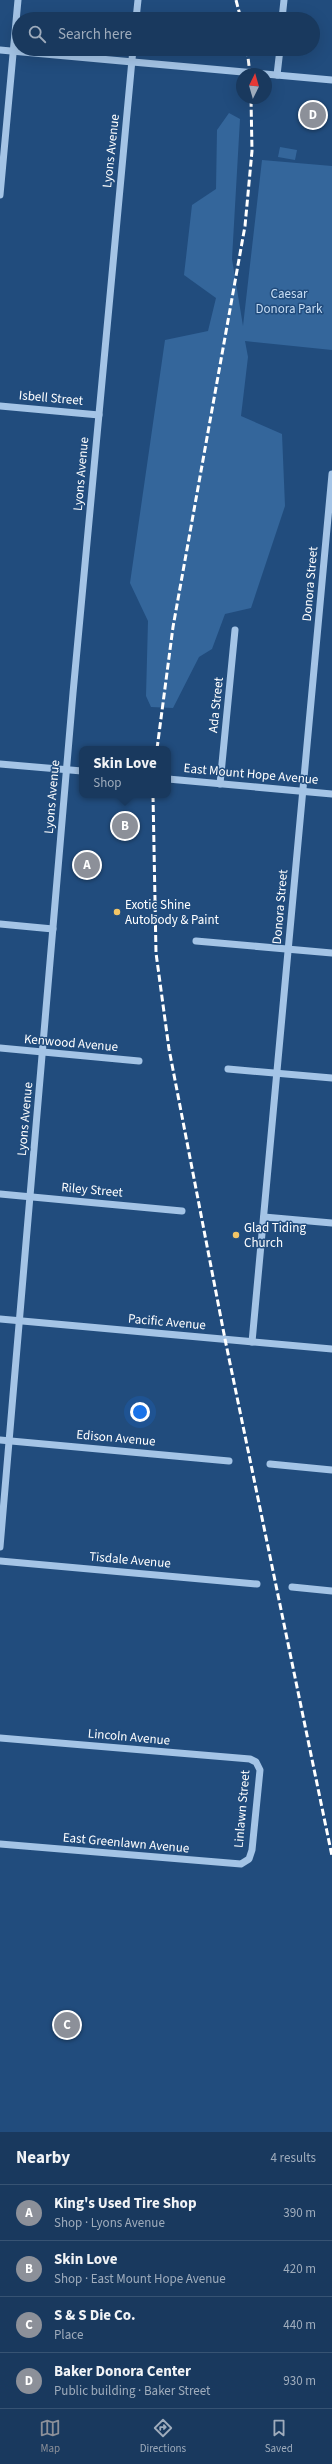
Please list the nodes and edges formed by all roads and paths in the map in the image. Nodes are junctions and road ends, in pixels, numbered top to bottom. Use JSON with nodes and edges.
{"nodes":[{"id":1,"x":18,"y":0,"type":"edge"},
{"id":2,"x":138,"y":0,"type":"edge"},
{"id":3,"x":284,"y":0,"type":"edge"},
{"id":4,"x":17,"y":12,"type":"edge"},
{"id":5,"x":137,"y":12,"type":"edge"},
{"id":6,"x":283,"y":12,"type":"edge"},
{"id":7,"x":0,"y":50,"type":"edge"},
{"id":8,"x":12,"y":51,"type":"edge"},
{"id":9,"x":13,"y":56,"type":"edge"},
{"id":10,"x":67,"y":56,"type":"edge"},
{"id":11,"x":132,"y":56,"type":"edge"},
{"id":12,"x":279,"y":56,"type":"edge"},
{"id":13,"x":132,"y":62,"type":"junction"},
{"id":14,"x":277,"y":75,"type":"junction"},
{"id":15,"x":332,"y":80,"type":"edge"},
{"id":16,"x":0,"y":195,"type":"edge"},
{"id":17,"x":0,"y":406,"type":"edge"},
{"id":18,"x":99,"y":415,"type":"junction"},
{"id":19,"x":332,"y":474,"type":"edge"},
{"id":20,"x":235,"y":630,"type":"dead end"},
{"id":21,"x":0,"y":764,"type":"edge"},
{"id":22,"x":66,"y":770,"type":"junction"},
{"id":23,"x":79,"y":771,"type":"edge"},
{"id":24,"x":171,"y":779,"type":"edge"},
{"id":25,"x":220,"y":784,"type":"junction"},
{"id":26,"x":303,"y":791,"type":"junction"},
{"id":27,"x":332,"y":794,"type":"edge"},
{"id":28,"x":0,"y":924,"type":"edge"},
{"id":29,"x":53,"y":929,"type":"junction"},
{"id":30,"x":196,"y":941,"type":"dead end"},
{"id":31,"x":288,"y":950,"type":"junction"},
{"id":32,"x":332,"y":954,"type":"edge"},
{"id":33,"x":0,"y":1048,"type":"edge"},
{"id":34,"x":42,"y":1052,"type":"junction"},
{"id":35,"x":139,"y":1061,"type":"dead end"},
{"id":36,"x":228,"y":1069,"type":"dead end"},
{"id":37,"x":277,"y":1073,"type":"junction"},
{"id":38,"x":332,"y":1078,"type":"edge"},
{"id":39,"x":0,"y":1194,"type":"edge"},
{"id":40,"x":30,"y":1197,"type":"junction"},
{"id":41,"x":182,"y":1211,"type":"dead end"},
{"id":42,"x":264,"y":1217,"type":"junction"},
{"id":43,"x":332,"y":1223,"type":"edge"},
{"id":44,"x":0,"y":1319,"type":"edge"},
{"id":45,"x":19,"y":1321,"type":"junction"},
{"id":46,"x":252,"y":1342,"type":"junction"},
{"id":47,"x":332,"y":1349,"type":"edge"},
{"id":48,"x":0,"y":1440,"type":"edge"},
{"id":49,"x":10,"y":1441,"type":"junction"},
{"id":50,"x":229,"y":1461,"type":"dead end"},
{"id":51,"x":270,"y":1464,"type":"dead end"},
{"id":52,"x":332,"y":1470,"type":"edge"},
{"id":53,"x":0,"y":1547,"type":"edge"},
{"id":54,"x":0,"y":1561,"type":"edge"},
{"id":55,"x":257,"y":1584,"type":"dead end"},
{"id":56,"x":292,"y":1587,"type":"dead end"},
{"id":57,"x":332,"y":1591,"type":"edge"},
{"id":58,"x":0,"y":1738,"type":"edge"},
{"id":59,"x":256,"y":1762,"type":"joint"},
{"id":60,"x":0,"y":1844,"type":"edge"},
{"id":61,"x":249,"y":1859,"type":"joint"}],
"edges":[{"from":1,"to":4,"type":"street"},
{"from":2,"to":5,"type":"street"},
{"from":3,"to":6,"type":"street"},
{"from":7,"to":8,"type":"street"},
{"from":9,"to":16,"type":"street"},
{"from":10,"to":13,"type":"street"},
{"from":11,"to":13,"type":"street","name":"Lyons Avenue"},
{"from":12,"to":14,"type":"street"},
{"from":13,"to":14,"type":"street"},
{"from":13,"to":18,"type":"street","name":"Lyons Avenue"},
{"from":14,"to":15,"type":"street"},
{"from":17,"to":18,"type":"street","name":"Isbell Street"},
{"from":18,"to":22,"type":"street","name":"Lyons Avenue"},
{"from":19,"to":26,"type":"street","name":"Donora Street"},
{"from":20,"to":25,"type":"street","name":"Ada Street"},
{"from":21,"to":22,"type":"street"},
{"from":22,"to":23,"type":"street"},
{"from":22,"to":29,"type":"street","name":"Lyons Avenue"},
{"from":24,"to":25,"type":"street","name":"East Mount Hope Avenue"},
{"from":25,"to":26,"type":"street","name":"East Mount Hope Avenue"},
{"from":26,"to":27,"type":"street","name":"East Mount Hope Avenue"},
{"from":26,"to":31,"type":"street","name":"Donora Street"},
{"from":28,"to":29,"type":"street"},
{"from":29,"to":34,"type":"street","name":"Lyons Avenue"},
{"from":30,"to":31,"type":"street"},
{"from":31,"to":32,"type":"street"},
{"from":31,"to":37,"type":"street","name":"Donora Street"},
{"from":33,"to":34,"type":"street","name":"Kenwood Avenue"},
{"from":34,"to":35,"type":"street","name":"Kenwood Avenue"},
{"from":34,"to":40,"type":"street","name":"Lyons Avenue"},
{"from":36,"to":37,"type":"street"},
{"from":37,"to":38,"type":"street"},
{"from":37,"to":42,"type":"street","name":"Donora Street"},
{"from":39,"to":40,"type":"street","name":"Riley Street"},
{"from":40,"to":41,"type":"street","name":"Riley Street"},
{"from":40,"to":45,"type":"street","name":"Lyons Avenue"},
{"from":42,"to":43,"type":"street"},
{"from":42,"to":46,"type":"street","name":"Donora Street"},
{"from":44,"to":45,"type":"street","name":"Pacific Avenue"},
{"from":45,"to":46,"type":"street","name":"Pacific Avenue"},
{"from":45,"to":49,"type":"street","name":"Lyons Avenue"},
{"from":46,"to":47,"type":"street","name":"Pacific Avenue"},
{"from":48,"to":49,"type":"street","name":"Edison Avenue"},
{"from":49,"to":50,"type":"street","name":"Edison Avenue"},
{"from":49,"to":53,"type":"street","name":"Lyons Avenue"},
{"from":51,"to":52,"type":"street"},
{"from":54,"to":55,"type":"street","name":"Tisdale Avenue"},
{"from":56,"to":57,"type":"street"},
{"from":58,"to":59,"type":"street","name":"Lincoln Avenue"},
{"from":59,"to":61,"type":"street","name":"Linlawn Street"},
{"from":60,"to":61,"type":"street","name":"East Greenlawn Avenue"}]}
